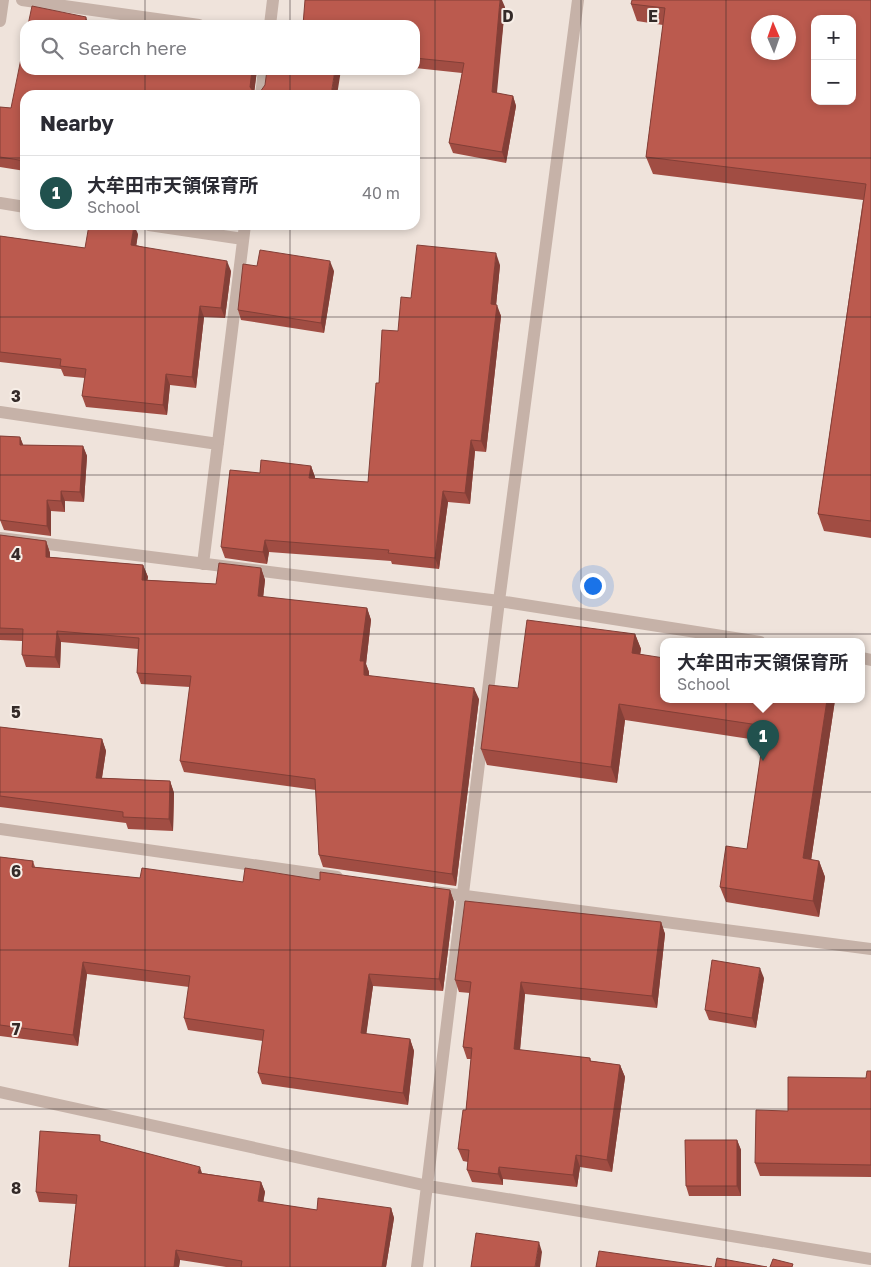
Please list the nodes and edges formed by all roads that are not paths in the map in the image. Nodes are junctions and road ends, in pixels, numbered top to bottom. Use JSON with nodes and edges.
{"nodes":[{"id":1,"x":3,"y":0,"type":"edge"},
{"id":2,"x":22,"y":0,"type":"edge"},
{"id":3,"x":273,"y":0,"type":"edge"},
{"id":4,"x":578,"y":0,"type":"edge"},
{"id":5,"x":164,"y":20,"type":"edge"},
{"id":6,"x":271,"y":20,"type":"edge"},
{"id":7,"x":0,"y":21,"type":"edge"},
{"id":8,"x":263,"y":75,"type":"edge"},
{"id":9,"x":262,"y":90,"type":"edge"},
{"id":10,"x":0,"y":203,"type":"edge"},
{"id":11,"x":20,"y":206,"type":"edge"},
{"id":12,"x":183,"y":230,"type":"edge"},
{"id":13,"x":244,"y":230,"type":"edge"},
{"id":14,"x":243,"y":239,"type":"junction"},
{"id":15,"x":0,"y":412,"type":"edge"},
{"id":16,"x":218,"y":444,"type":"junction"},
{"id":17,"x":0,"y":538,"type":"edge"},
{"id":18,"x":203,"y":564,"type":"junction"},
{"id":19,"x":499,"y":602,"type":"junction"},
{"id":20,"x":734,"y":638,"type":"edge"},
{"id":21,"x":0,"y":829,"type":"edge"},
{"id":22,"x":354,"y":880,"type":"edge"},
{"id":23,"x":422,"y":890,"type":"edge"},
{"id":24,"x":462,"y":895,"type":"junction"},
{"id":25,"x":871,"y":949,"type":"edge"},
{"id":26,"x":0,"y":1092,"type":"edge"},
{"id":27,"x":428,"y":1186,"type":"junction"},
{"id":28,"x":871,"y":1259,"type":"edge"},
{"id":29,"x":417,"y":1267,"type":"edge"}],
"edges":[{"from":1,"to":7,"type":"street"},
{"from":2,"to":5,"type":"street"},
{"from":3,"to":6,"type":"street"},
{"from":4,"to":19,"type":"street"},
{"from":8,"to":9,"type":"street"},
{"from":10,"to":11,"type":"street"},
{"from":12,"to":14,"type":"street"},
{"from":13,"to":14,"type":"street"},
{"from":14,"to":16,"type":"street"},
{"from":15,"to":16,"type":"street"},
{"from":16,"to":18,"type":"street"},
{"from":17,"to":18,"type":"street"},
{"from":18,"to":19,"type":"street"},
{"from":19,"to":20,"type":"street"},
{"from":19,"to":24,"type":"street"},
{"from":21,"to":22,"type":"street"},
{"from":23,"to":24,"type":"street"},
{"from":24,"to":25,"type":"street"},
{"from":24,"to":27,"type":"street"},
{"from":26,"to":27,"type":"street"},
{"from":27,"to":28,"type":"street"},
{"from":27,"to":29,"type":"street"}]}
